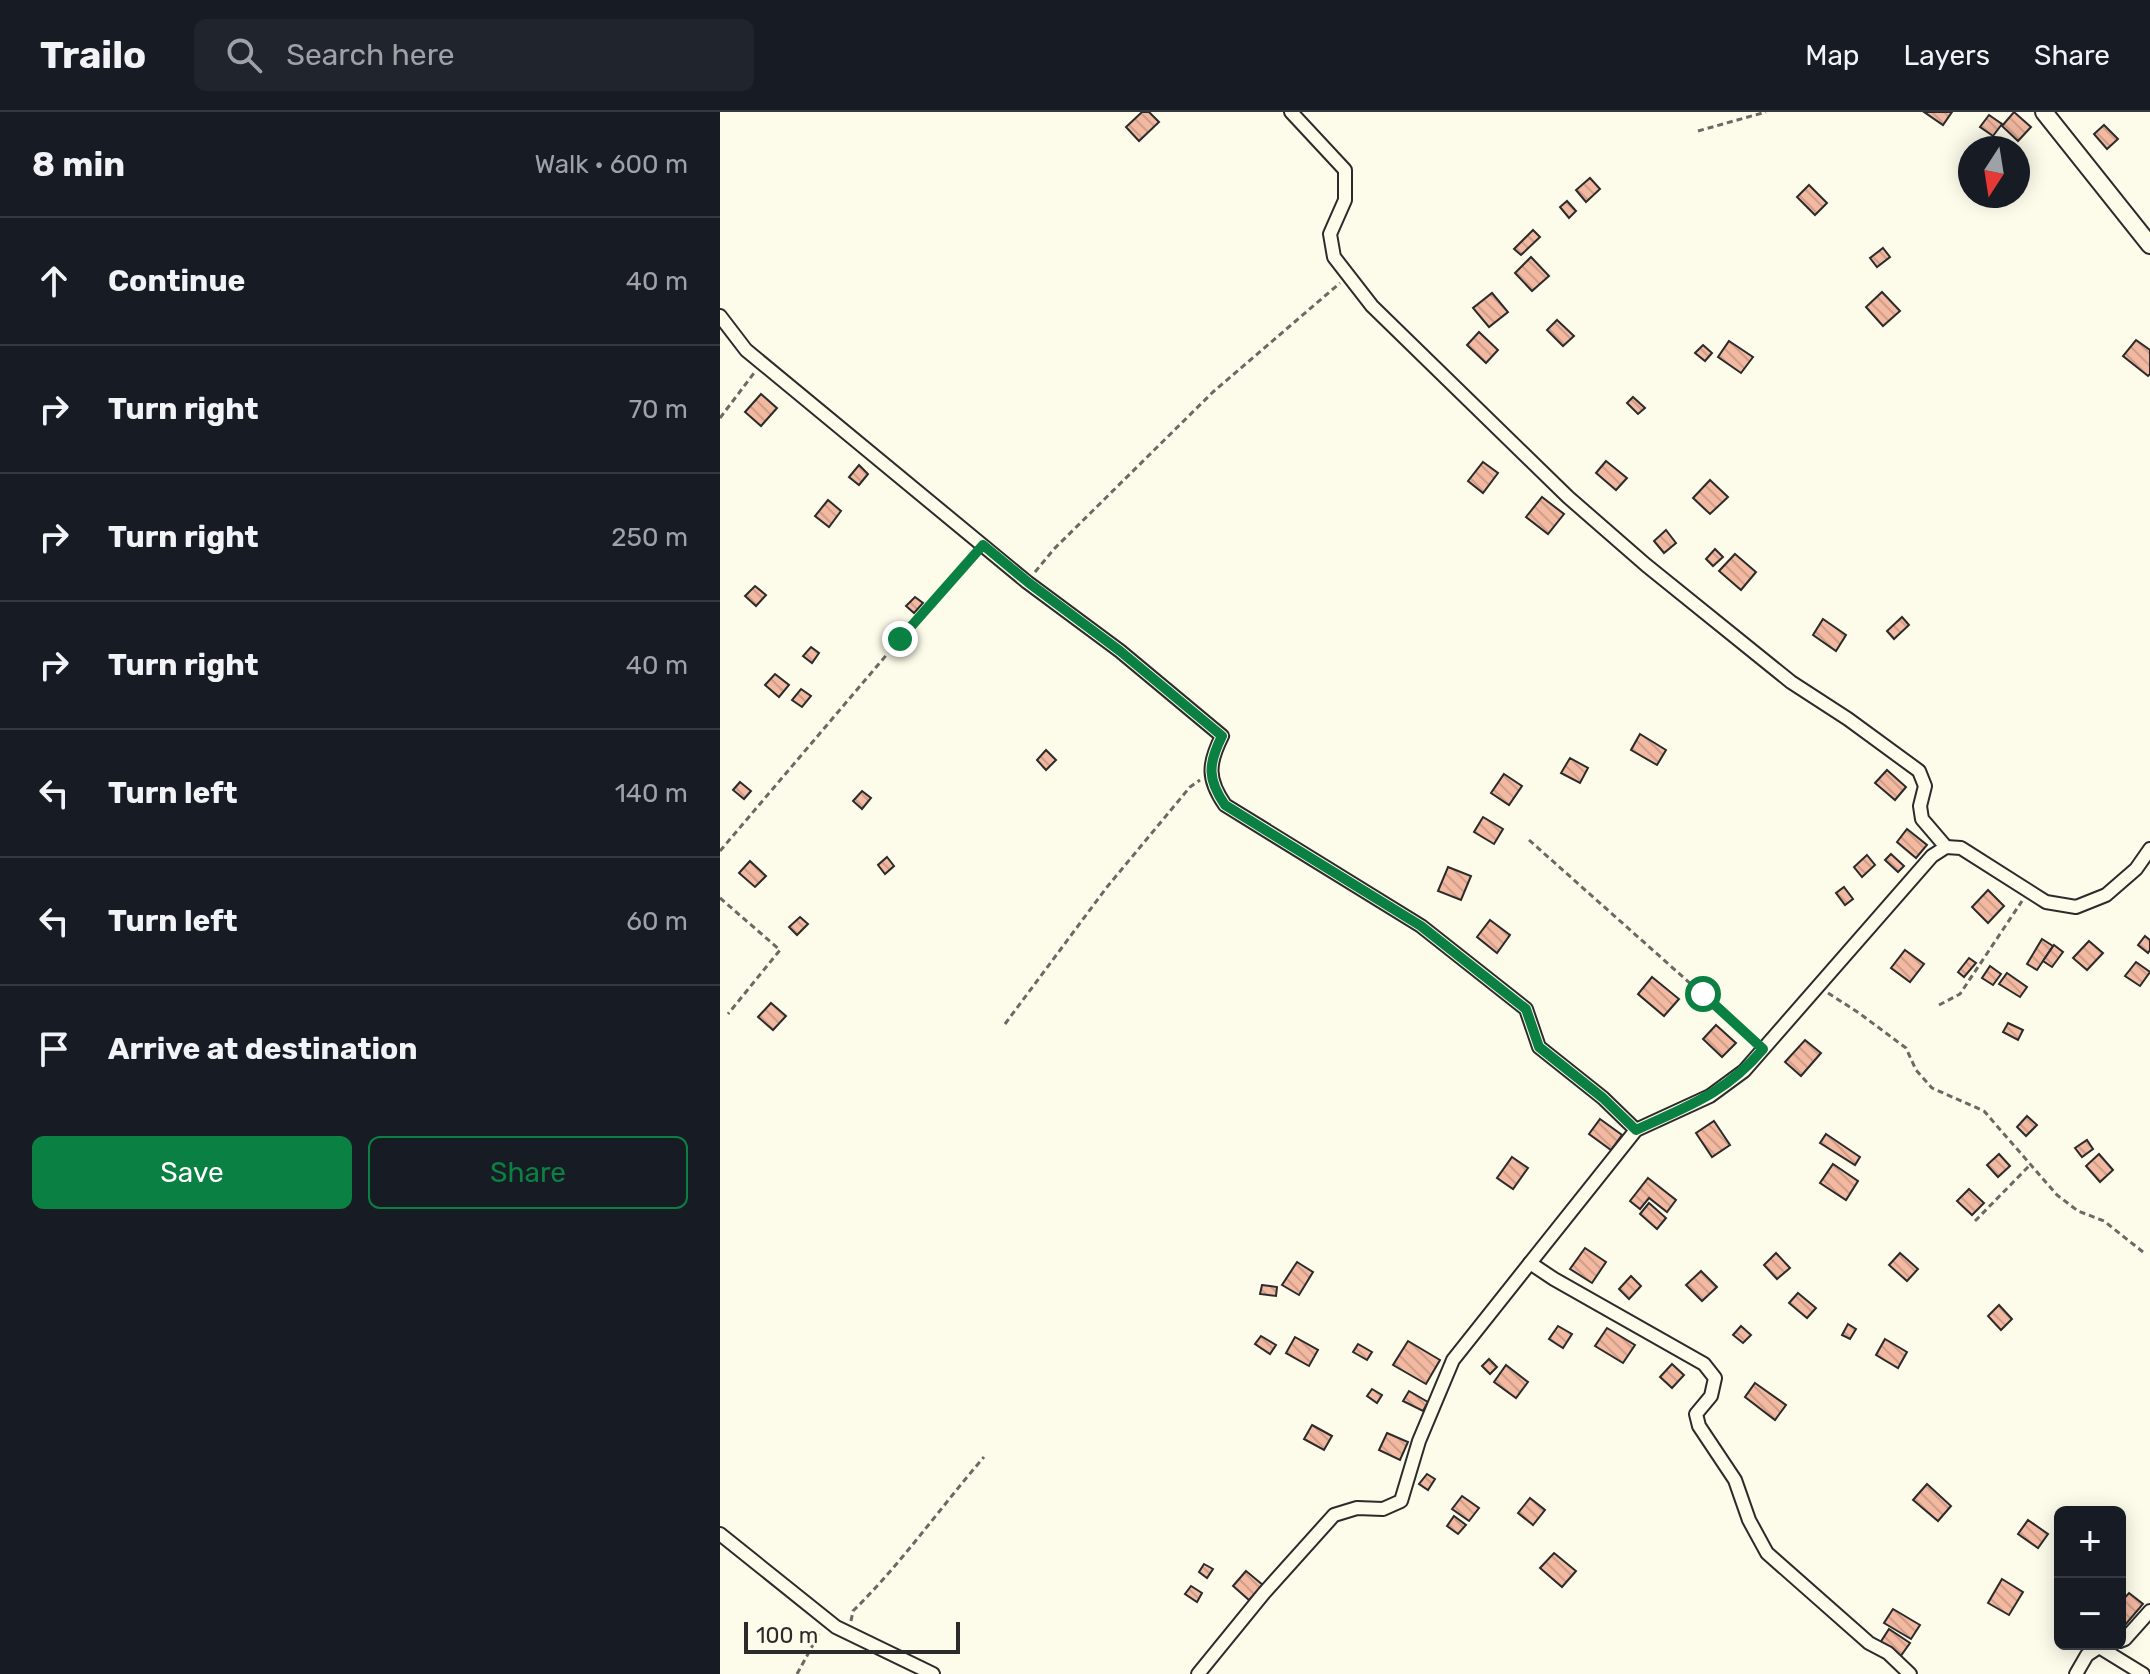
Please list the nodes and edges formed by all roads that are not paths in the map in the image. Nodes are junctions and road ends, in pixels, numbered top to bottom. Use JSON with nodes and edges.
{"nodes":[{"id":1,"x":1291,"y":112,"type":"edge"},
{"id":2,"x":2044,"y":112,"type":"edge"},
{"id":3,"x":2150,"y":245,"type":"edge"},
{"id":4,"x":720,"y":316,"type":"edge"},
{"id":5,"x":1946,"y":847,"type":"junction"},
{"id":6,"x":2150,"y":849,"type":"edge"},
{"id":7,"x":1636,"y":1130,"type":"junction"},
{"id":8,"x":1530,"y":1263,"type":"junction"},
{"id":9,"x":720,"y":1534,"type":"edge"},
{"id":10,"x":2150,"y":1611,"type":"edge"},
{"id":11,"x":2126,"y":1638,"type":"edge"},
{"id":12,"x":2096,"y":1650,"type":"edge"},
{"id":13,"x":2110,"y":1650,"type":"edge"},
{"id":14,"x":933,"y":1674,"type":"edge"},
{"id":15,"x":1198,"y":1674,"type":"edge"},
{"id":16,"x":1910,"y":1674,"type":"edge"},
{"id":17,"x":2076,"y":1674,"type":"edge"},
{"id":18,"x":2143,"y":1674,"type":"edge"}],
"edges":[{"from":1,"to":5,"type":"street"},
{"from":2,"to":3,"type":"street"},
{"from":4,"to":7,"type":"street"},
{"from":5,"to":6,"type":"street"},
{"from":5,"to":7,"type":"street"},
{"from":7,"to":8,"type":"street"},
{"from":8,"to":15,"type":"street"},
{"from":8,"to":16,"type":"street"},
{"from":9,"to":14,"type":"street"},
{"from":10,"to":11,"type":"street"},
{"from":12,"to":17,"type":"street"},
{"from":13,"to":18,"type":"street"}]}
